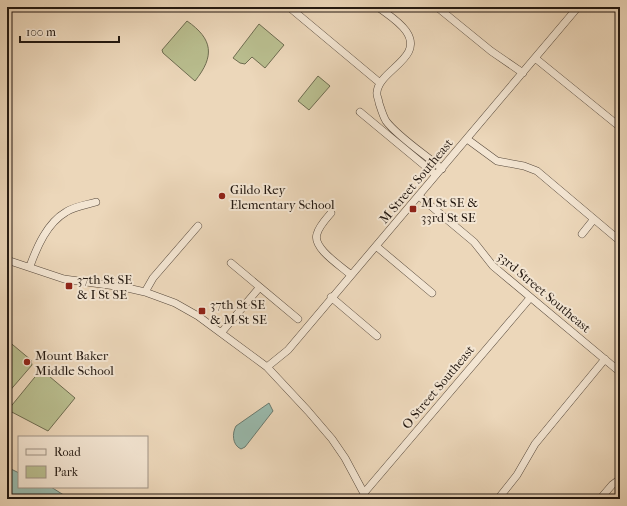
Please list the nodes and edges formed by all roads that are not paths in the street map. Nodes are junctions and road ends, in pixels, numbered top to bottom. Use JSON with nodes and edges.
{"nodes":[{"id":1,"x":289,"y":7,"type":"edge"},
{"id":2,"x":378,"y":7,"type":"edge"},
{"id":3,"x":437,"y":7,"type":"edge"},
{"id":4,"x":578,"y":7,"type":"edge"},
{"id":5,"x":535,"y":58,"type":"junction"},
{"id":6,"x":523,"y":72,"type":"junction"},
{"id":7,"x":380,"y":83,"type":"junction"},
{"id":8,"x":360,"y":112,"type":"dead end"},
{"id":9,"x":620,"y":127,"type":"edge"},
{"id":10,"x":467,"y":139,"type":"junction"},
{"id":11,"x":442,"y":168,"type":"junction"},
{"id":12,"x":436,"y":175,"type":"junction"},
{"id":13,"x":419,"y":196,"type":"junction"},
{"id":14,"x":96,"y":202,"type":"dead end"},
{"id":15,"x":331,"y":213,"type":"dead end"},
{"id":16,"x":594,"y":219,"type":"junction"},
{"id":17,"x":198,"y":226,"type":"dead end"},
{"id":18,"x":582,"y":234,"type":"dead end"},
{"id":19,"x":620,"y":241,"type":"edge"},
{"id":20,"x":376,"y":246,"type":"junction"},
{"id":21,"x":7,"y":260,"type":"edge"},
{"id":22,"x":231,"y":263,"type":"dead end"},
{"id":23,"x":30,"y":266,"type":"junction"},
{"id":24,"x":351,"y":274,"type":"junction"},
{"id":25,"x":259,"y":288,"type":"junction"},
{"id":26,"x":145,"y":292,"type":"junction"},
{"id":27,"x":432,"y":293,"type":"dead end"},
{"id":28,"x":331,"y":297,"type":"junction"},
{"id":29,"x":530,"y":298,"type":"junction"},
{"id":30,"x":298,"y":319,"type":"dead end"},
{"id":31,"x":221,"y":333,"type":"junction"},
{"id":32,"x":377,"y":336,"type":"dead end"},
{"id":33,"x":605,"y":359,"type":"junction"},
{"id":34,"x":267,"y":367,"type":"junction"},
{"id":35,"x":620,"y":372,"type":"edge"},
{"id":36,"x":620,"y":479,"type":"edge"},
{"id":37,"x":365,"y":496,"type":"edge"},
{"id":38,"x":498,"y":499,"type":"edge"},
{"id":39,"x":600,"y":499,"type":"edge"}],
"edges":[{"from":1,"to":7,"type":"street"},
{"from":2,"to":7,"type":"street"},
{"from":3,"to":6,"type":"street"},
{"from":4,"to":5,"type":"street","name":"M Street Southeast"},
{"from":5,"to":6,"type":"street","name":"M Street Southeast"},
{"from":5,"to":9,"type":"street"},
{"from":6,"to":10,"type":"street","name":"M Street Southeast"},
{"from":7,"to":11,"type":"street"},
{"from":8,"to":12,"type":"street"},
{"from":10,"to":11,"type":"street","name":"M Street Southeast"},
{"from":10,"to":16,"type":"street"},
{"from":11,"to":12,"type":"street","name":"M Street Southeast"},
{"from":12,"to":13,"type":"street","name":"M Street Southeast"},
{"from":13,"to":20,"type":"street","name":"M Street Southeast"},
{"from":13,"to":29,"type":"street","name":"33rd Street Southeast"},
{"from":14,"to":23,"type":"street"},
{"from":15,"to":24,"type":"street"},
{"from":16,"to":18,"type":"street"},
{"from":16,"to":19,"type":"street"},
{"from":17,"to":26,"type":"street"},
{"from":20,"to":24,"type":"street","name":"M Street Southeast"},
{"from":20,"to":27,"type":"street"},
{"from":21,"to":23,"type":"street"},
{"from":22,"to":25,"type":"street"},
{"from":23,"to":26,"type":"street"},
{"from":24,"to":28,"type":"street","name":"M Street Southeast"},
{"from":25,"to":30,"type":"street"},
{"from":25,"to":31,"type":"street"},
{"from":26,"to":31,"type":"street"},
{"from":28,"to":32,"type":"street"},
{"from":28,"to":34,"type":"street","name":"M Street Southeast"},
{"from":29,"to":33,"type":"street","name":"33rd Street Southeast"},
{"from":29,"to":37,"type":"street","name":"O Street Southeast"},
{"from":31,"to":34,"type":"street"},
{"from":33,"to":35,"type":"street","name":"33rd Street Southeast"},
{"from":33,"to":38,"type":"street"},
{"from":34,"to":37,"type":"street"},
{"from":36,"to":39,"type":"street"}]}
